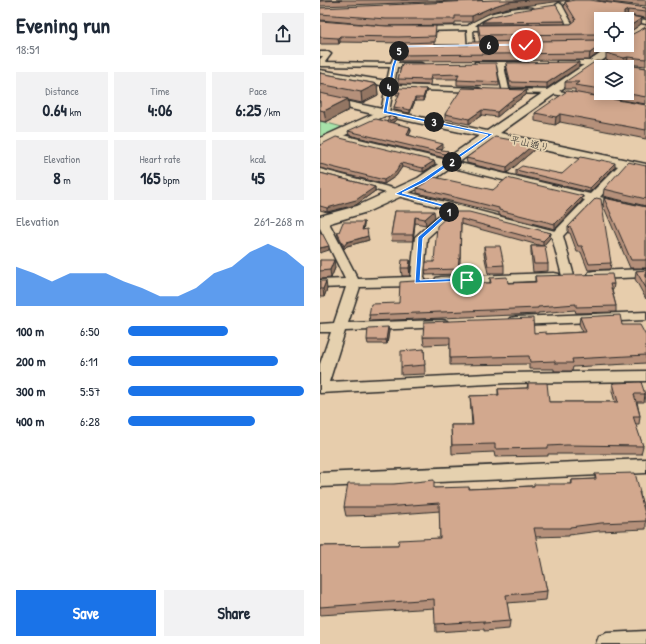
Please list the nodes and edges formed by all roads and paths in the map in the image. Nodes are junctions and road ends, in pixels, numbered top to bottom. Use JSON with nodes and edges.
{"nodes":[{"id":1,"x":405,"y":0,"type":"edge"},
{"id":2,"x":567,"y":4,"type":"edge"},
{"id":3,"x":559,"y":5,"type":"junction"},
{"id":4,"x":409,"y":6,"type":"junction"},
{"id":5,"x":416,"y":6,"type":"edge"},
{"id":6,"x":552,"y":6,"type":"edge"},
{"id":7,"x":401,"y":7,"type":"edge"},
{"id":8,"x":538,"y":8,"type":"edge"},
{"id":9,"x":634,"y":22,"type":"edge"},
{"id":10,"x":645,"y":26,"type":"edge"},
{"id":11,"x":548,"y":27,"type":"edge"},
{"id":12,"x":470,"y":28,"type":"junction"},
{"id":13,"x":501,"y":28,"type":"edge"},
{"id":14,"x":411,"y":29,"type":"edge"},
{"id":15,"x":419,"y":29,"type":"junction"},
{"id":16,"x":471,"y":45,"type":"edge"},
{"id":17,"x":401,"y":46,"type":"junction"},
{"id":18,"x":409,"y":46,"type":"edge"},
{"id":19,"x":609,"y":52,"type":"edge"},
{"id":20,"x":320,"y":54,"type":"edge"},
{"id":21,"x":529,"y":57,"type":"edge"},
{"id":22,"x":554,"y":63,"type":"edge"},
{"id":23,"x":593,"y":63,"type":"junction"},
{"id":24,"x":320,"y":64,"type":"edge"},
{"id":25,"x":332,"y":64,"type":"junction"},
{"id":26,"x":469,"y":64,"type":"edge"},
{"id":27,"x":500,"y":64,"type":"junction"},
{"id":28,"x":431,"y":65,"type":"edge"},
{"id":29,"x":394,"y":66,"type":"junction"},
{"id":30,"x":320,"y":71,"type":"edge"},
{"id":31,"x":390,"y":86,"type":"junction"},
{"id":32,"x":498,"y":90,"type":"junction"},
{"id":33,"x":553,"y":92,"type":"junction"},
{"id":34,"x":320,"y":99,"type":"edge"},
{"id":35,"x":591,"y":99,"type":"edge"},
{"id":36,"x":385,"y":112,"type":"junction"},
{"id":37,"x":491,"y":134,"type":"junction"},
{"id":38,"x":334,"y":136,"type":"junction"},
{"id":39,"x":320,"y":143,"type":"edge"},
{"id":40,"x":449,"y":164,"type":"junction"},
{"id":41,"x":625,"y":164,"type":"junction"},
{"id":42,"x":646,"y":168,"type":"edge"},
{"id":43,"x":320,"y":172,"type":"edge"},
{"id":44,"x":398,"y":194,"type":"junction"},
{"id":45,"x":591,"y":198,"type":"junction"},
{"id":46,"x":454,"y":208,"type":"junction"},
{"id":47,"x":646,"y":210,"type":"edge"},
{"id":48,"x":321,"y":221,"type":"edge"},
{"id":49,"x":557,"y":235,"type":"junction"},
{"id":50,"x":646,"y":273,"type":"edge"},
{"id":51,"x":568,"y":276,"type":"junction"},
{"id":52,"x":417,"y":282,"type":"junction"},
{"id":53,"x":320,"y":284,"type":"edge"},
{"id":54,"x":354,"y":284,"type":"junction"},
{"id":55,"x":646,"y":316,"type":"edge"},
{"id":56,"x":505,"y":322,"type":"edge"},
{"id":57,"x":458,"y":324,"type":"edge"},
{"id":58,"x":320,"y":328,"type":"edge"},
{"id":59,"x":340,"y":328,"type":"junction"},
{"id":60,"x":646,"y":376,"type":"edge"},
{"id":61,"x":320,"y":388,"type":"edge"},
{"id":62,"x":646,"y":466,"type":"edge"},
{"id":63,"x":320,"y":480,"type":"edge"},
{"id":64,"x":646,"y":642,"type":"edge"},
{"id":65,"x":607,"y":644,"type":"edge"}],
"edges":[{"from":1,"to":4,"type":"street"},
{"from":2,"to":3,"type":"street"},
{"from":3,"to":6,"type":"street"},
{"from":3,"to":11,"type":"street"},
{"from":4,"to":5,"type":"street"},
{"from":4,"to":7,"type":"street"},
{"from":4,"to":15,"type":"street"},
{"from":8,"to":12,"type":"street"},
{"from":9,"to":10,"type":"street"},
{"from":12,"to":13,"type":"street"},
{"from":12,"to":15,"type":"street"},
{"from":12,"to":16,"type":"street"},
{"from":14,"to":15,"type":"street"},
{"from":15,"to":17,"type":"street"},
{"from":17,"to":18,"type":"street"},
{"from":17,"to":29,"type":"street"},
{"from":19,"to":23,"type":"street"},
{"from":20,"to":24,"type":"street"},
{"from":21,"to":27,"type":"street"},
{"from":22,"to":23,"type":"street"},
{"from":23,"to":33,"type":"street"},
{"from":24,"to":25,"type":"street"},
{"from":25,"to":29,"type":"street"},
{"from":25,"to":30,"type":"street"},
{"from":26,"to":27,"type":"street"},
{"from":27,"to":32,"type":"street"},
{"from":28,"to":29,"type":"street"},
{"from":29,"to":31,"type":"street"},
{"from":30,"to":31,"type":"street"},
{"from":31,"to":32,"type":"street"},
{"from":31,"to":36,"type":"street"},
{"from":32,"to":33,"type":"street"},
{"from":33,"to":35,"type":"street"},
{"from":33,"to":37,"type":"street"},
{"from":34,"to":36,"type":"street","name":"平山通り"},
{"from":36,"to":37,"type":"street","name":"平山通り"},
{"from":36,"to":38,"type":"street"},
{"from":37,"to":40,"type":"street"},
{"from":37,"to":41,"type":"street","name":"平山通り"},
{"from":38,"to":39,"type":"street"},
{"from":38,"to":40,"type":"street"},
{"from":40,"to":44,"type":"street"},
{"from":40,"to":45,"type":"street"},
{"from":41,"to":42,"type":"street","name":"平山通り"},
{"from":41,"to":45,"type":"street"},
{"from":43,"to":44,"type":"street"},
{"from":44,"to":46,"type":"street"},
{"from":44,"to":48,"type":"street"},
{"from":45,"to":47,"type":"street"},
{"from":45,"to":49,"type":"street"},
{"from":46,"to":49,"type":"street"},
{"from":46,"to":52,"type":"street"},
{"from":48,"to":54,"type":"street"},
{"from":49,"to":51,"type":"street"},
{"from":50,"to":51,"type":"street"},
{"from":51,"to":52,"type":"street"},
{"from":52,"to":54,"type":"street"},
{"from":53,"to":54,"type":"street"},
{"from":54,"to":59,"type":"street"},
{"from":55,"to":56,"type":"street"},
{"from":57,"to":59,"type":"street"},
{"from":58,"to":59,"type":"street"},
{"from":59,"to":61,"type":"street"},
{"from":60,"to":61,"type":"street"},
{"from":62,"to":63,"type":"street"},
{"from":64,"to":65,"type":"street"}]}
